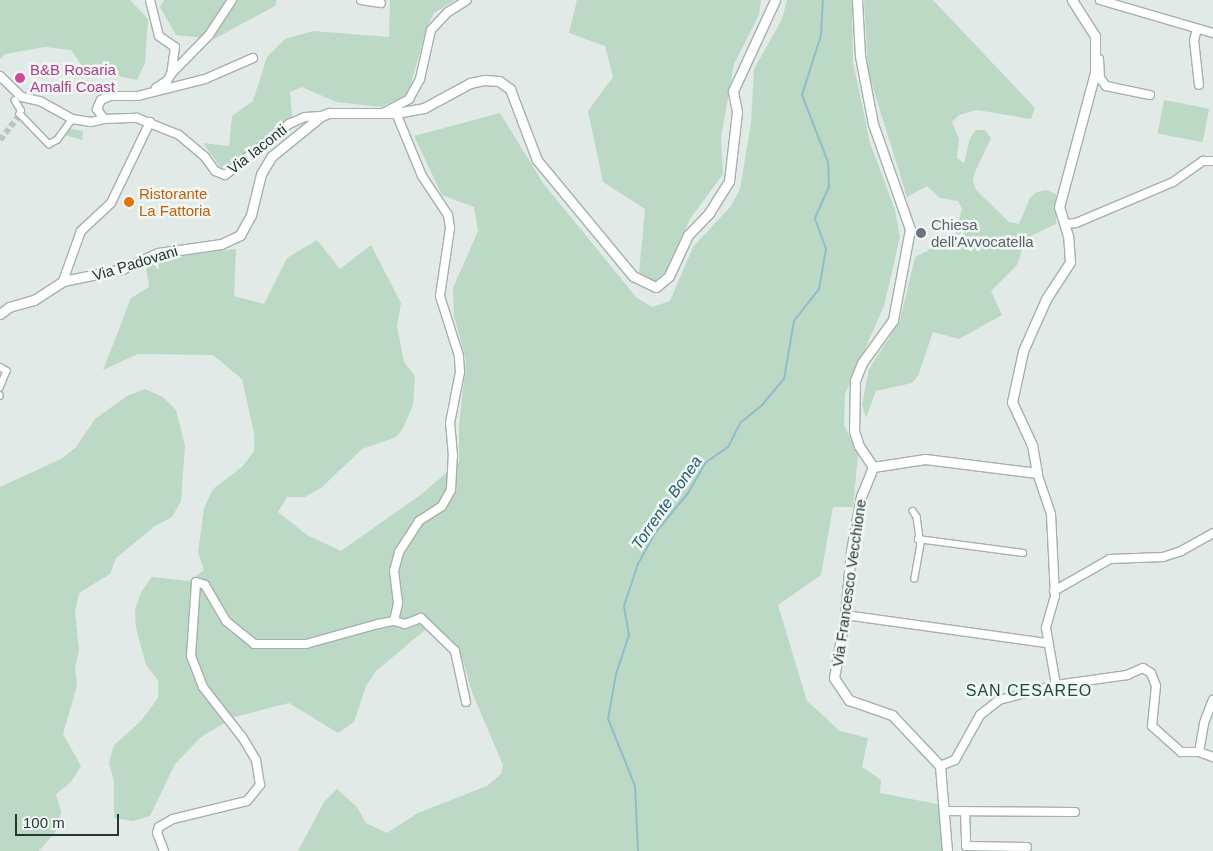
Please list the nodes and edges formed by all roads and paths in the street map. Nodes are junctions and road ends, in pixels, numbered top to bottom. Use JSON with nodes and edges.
{"nodes":[{"id":1,"x":150,"y":0,"type":"edge"},
{"id":2,"x":232,"y":0,"type":"edge"},
{"id":3,"x":361,"y":0,"type":"edge"},
{"id":4,"x":468,"y":0,"type":"edge"},
{"id":5,"x":775,"y":0,"type":"edge"},
{"id":6,"x":857,"y":0,"type":"edge"},
{"id":7,"x":1072,"y":0,"type":"edge"},
{"id":8,"x":1100,"y":0,"type":"edge"},
{"id":9,"x":381,"y":3,"type":"dead end"},
{"id":10,"x":1197,"y":28,"type":"junction"},
{"id":11,"x":1213,"y":33,"type":"edge"},
{"id":12,"x":1096,"y":51,"type":"junction"},
{"id":13,"x":253,"y":58,"type":"dead end"},
{"id":14,"x":171,"y":74,"type":"junction"},
{"id":15,"x":0,"y":76,"type":"edge"},
{"id":16,"x":1199,"y":85,"type":"dead end"},
{"id":17,"x":149,"y":92,"type":"junction"},
{"id":18,"x":1150,"y":95,"type":"dead end"},
{"id":19,"x":15,"y":100,"type":"dead end"},
{"id":20,"x":383,"y":113,"type":"junction"},
{"id":21,"x":396,"y":113,"type":"junction"},
{"id":22,"x":321,"y":116,"type":"junction"},
{"id":23,"x":72,"y":119,"type":"junction"},
{"id":24,"x":104,"y":119,"type":"junction"},
{"id":25,"x":150,"y":122,"type":"junction"},
{"id":26,"x":1213,"y":161,"type":"edge"},
{"id":27,"x":1065,"y":224,"type":"junction"},
{"id":28,"x":63,"y":281,"type":"junction"},
{"id":29,"x":0,"y":314,"type":"edge"},
{"id":30,"x":0,"y":367,"type":"edge"},
{"id":31,"x":0,"y":388,"type":"edge"},
{"id":32,"x":873,"y":467,"type":"junction"},
{"id":33,"x":1037,"y":473,"type":"junction"},
{"id":34,"x":913,"y":511,"type":"dead end"},
{"id":35,"x":1213,"y":533,"type":"edge"},
{"id":36,"x":918,"y":539,"type":"junction"},
{"id":37,"x":1022,"y":553,"type":"dead end"},
{"id":38,"x":915,"y":578,"type":"dead end"},
{"id":39,"x":1054,"y":591,"type":"junction"},
{"id":40,"x":845,"y":615,"type":"junction"},
{"id":41,"x":394,"y":622,"type":"junction"},
{"id":42,"x":1048,"y":643,"type":"junction"},
{"id":43,"x":1056,"y":685,"type":"junction"},
{"id":44,"x":1213,"y":700,"type":"edge"},
{"id":45,"x":466,"y":702,"type":"dead end"},
{"id":46,"x":1199,"y":752,"type":"junction"},
{"id":47,"x":1213,"y":757,"type":"edge"},
{"id":48,"x":940,"y":766,"type":"junction"},
{"id":49,"x":945,"y":811,"type":"junction"},
{"id":50,"x":966,"y":811,"type":"junction"},
{"id":51,"x":1075,"y":812,"type":"dead end"},
{"id":52,"x":1028,"y":847,"type":"dead end"},
{"id":53,"x":988,"y":849,"type":"edge"},
{"id":54,"x":164,"y":851,"type":"edge"},
{"id":55,"x":947,"y":851,"type":"edge"}],
"edges":[{"from":1,"to":14,"type":"street"},
{"from":2,"to":14,"type":"street"},
{"from":3,"to":9,"type":"street"},
{"from":4,"to":20,"type":"street"},
{"from":5,"to":21,"type":"street"},
{"from":6,"to":32,"type":"street"},
{"from":7,"to":12,"type":"street"},
{"from":8,"to":10,"type":"street"},
{"from":10,"to":11,"type":"street"},
{"from":10,"to":16,"type":"street"},
{"from":12,"to":18,"type":"street"},
{"from":12,"to":27,"type":"street"},
{"from":13,"to":17,"type":"street"},
{"from":14,"to":17,"type":"street"},
{"from":15,"to":23,"type":"street","name":"Via Iaconti"},
{"from":17,"to":24,"type":"street"},
{"from":19,"to":23,"type":"street"},
{"from":20,"to":21,"type":"street"},
{"from":20,"to":22,"type":"street"},
{"from":21,"to":41,"type":"street"},
{"from":22,"to":25,"type":"street","name":"Via Iaconti"},
{"from":22,"to":28,"type":"street","name":"Via Padovani"},
{"from":23,"to":24,"type":"street","name":"Via Iaconti"},
{"from":24,"to":25,"type":"street","name":"Via Iaconti"},
{"from":25,"to":28,"type":"street"},
{"from":26,"to":27,"type":"street"},
{"from":27,"to":33,"type":"street"},
{"from":28,"to":29,"type":"street"},
{"from":30,"to":31,"type":"street"},
{"from":32,"to":33,"type":"street"},
{"from":32,"to":40,"type":"street","name":"Via Francesco Vecchione"},
{"from":33,"to":39,"type":"street"},
{"from":34,"to":36,"type":"street"},
{"from":35,"to":39,"type":"street"},
{"from":36,"to":37,"type":"street"},
{"from":36,"to":38,"type":"street"},
{"from":39,"to":42,"type":"street"},
{"from":40,"to":42,"type":"street"},
{"from":40,"to":48,"type":"street","name":"Via Francesco Vecchione"},
{"from":41,"to":45,"type":"street"},
{"from":41,"to":54,"type":"street"},
{"from":42,"to":43,"type":"street"},
{"from":43,"to":46,"type":"street"},
{"from":43,"to":48,"type":"street"},
{"from":44,"to":46,"type":"street"},
{"from":46,"to":47,"type":"street"},
{"from":48,"to":49,"type":"street"},
{"from":49,"to":50,"type":"street"},
{"from":49,"to":55,"type":"street"},
{"from":50,"to":51,"type":"street"},
{"from":50,"to":53,"type":"street"},
{"from":52,"to":53,"type":"street"}]}
